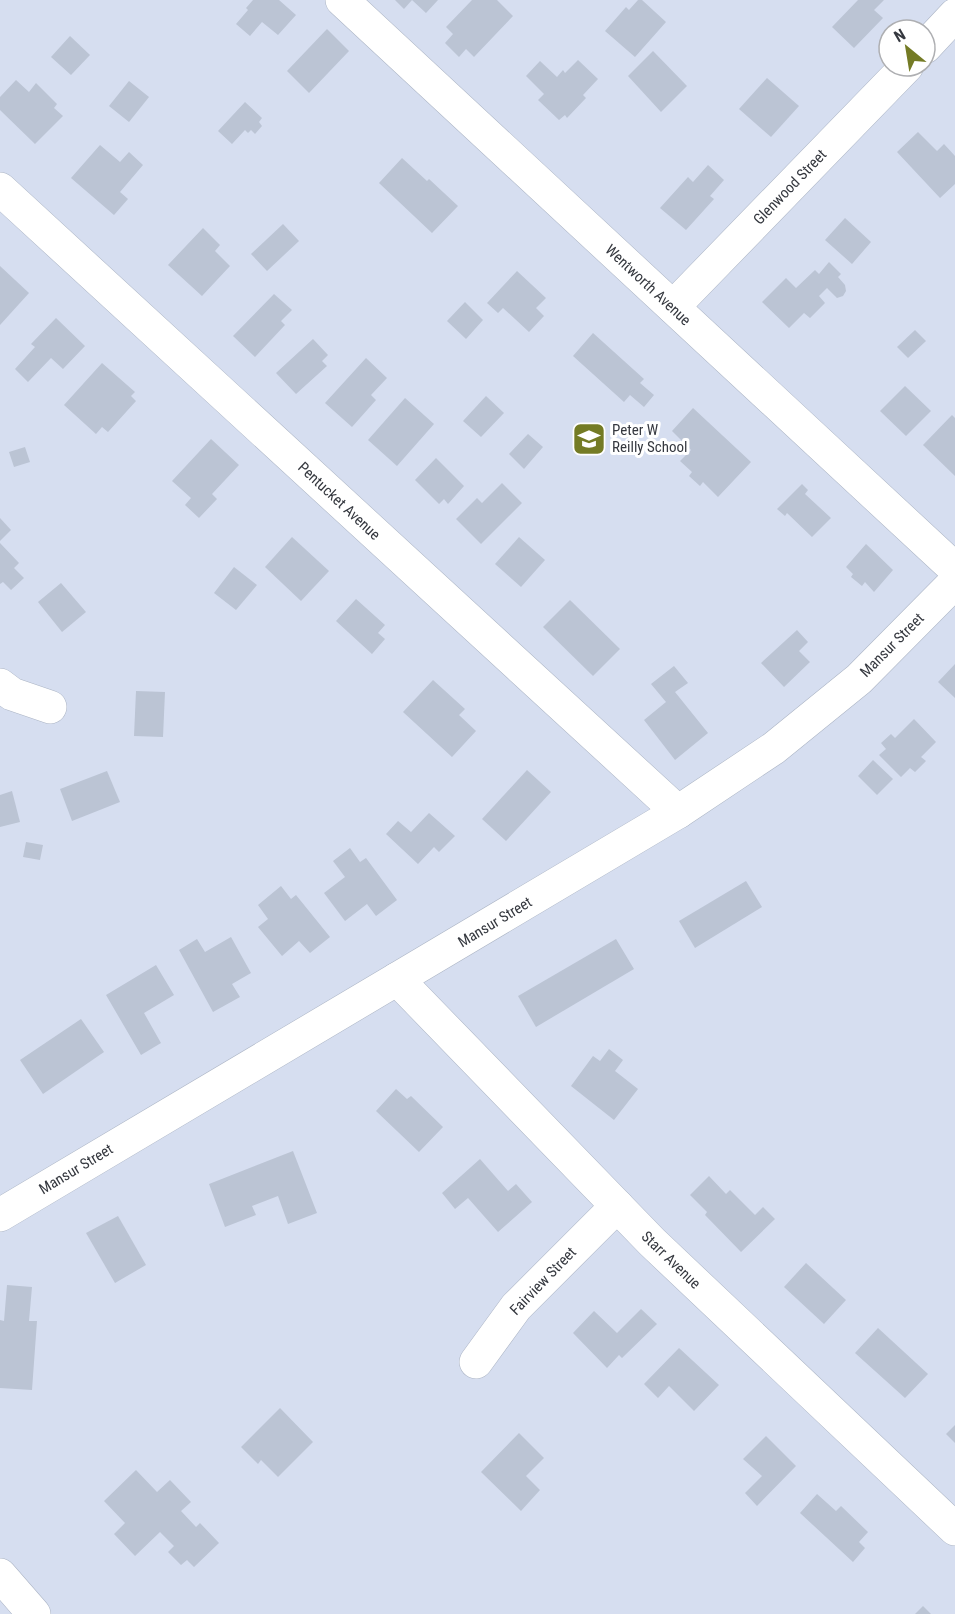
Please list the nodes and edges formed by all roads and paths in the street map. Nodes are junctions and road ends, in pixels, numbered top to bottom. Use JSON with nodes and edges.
{"nodes":[{"id":1,"x":342,"y":0,"type":"edge"},
{"id":2,"x":955,"y":15,"type":"edge"},
{"id":3,"x":937,"y":34,"type":"edge"},
{"id":4,"x":895,"y":78,"type":"edge"},
{"id":5,"x":0,"y":189,"type":"edge"},
{"id":6,"x":673,"y":307,"type":"junction"},
{"id":7,"x":955,"y":569,"type":"edge"},
{"id":8,"x":955,"y":582,"type":"edge"},
{"id":9,"x":0,"y":685,"type":"edge"},
{"id":10,"x":50,"y":708,"type":"dead end"},
{"id":11,"x":678,"y":812,"type":"junction"},
{"id":12,"x":397,"y":979,"type":"junction"},
{"id":13,"x":617,"y":1206,"type":"junction"},
{"id":14,"x":0,"y":1215,"type":"edge"},
{"id":15,"x":476,"y":1362,"type":"dead end"},
{"id":16,"x":955,"y":1529,"type":"edge"},
{"id":17,"x":0,"y":1575,"type":"edge"},
{"id":18,"x":25,"y":1611,"type":"edge"}],
"edges":[{"from":1,"to":6,"type":"street","name":"Wentworth Avenue"},
{"from":2,"to":3,"type":"street"},
{"from":4,"to":6,"type":"street","name":"Glenwood Street"},
{"from":5,"to":11,"type":"street","name":"Pentucket Avenue"},
{"from":6,"to":7,"type":"street","name":"Wentworth Avenue"},
{"from":8,"to":11,"type":"street","name":"Mansur Street"},
{"from":9,"to":10,"type":"street"},
{"from":11,"to":12,"type":"street","name":"Mansur Street"},
{"from":12,"to":13,"type":"street","name":"Starr Avenue"},
{"from":12,"to":14,"type":"street","name":"Mansur Street"},
{"from":13,"to":15,"type":"street","name":"Fairview Street"},
{"from":13,"to":16,"type":"street","name":"Starr Avenue"},
{"from":17,"to":18,"type":"street"}]}
